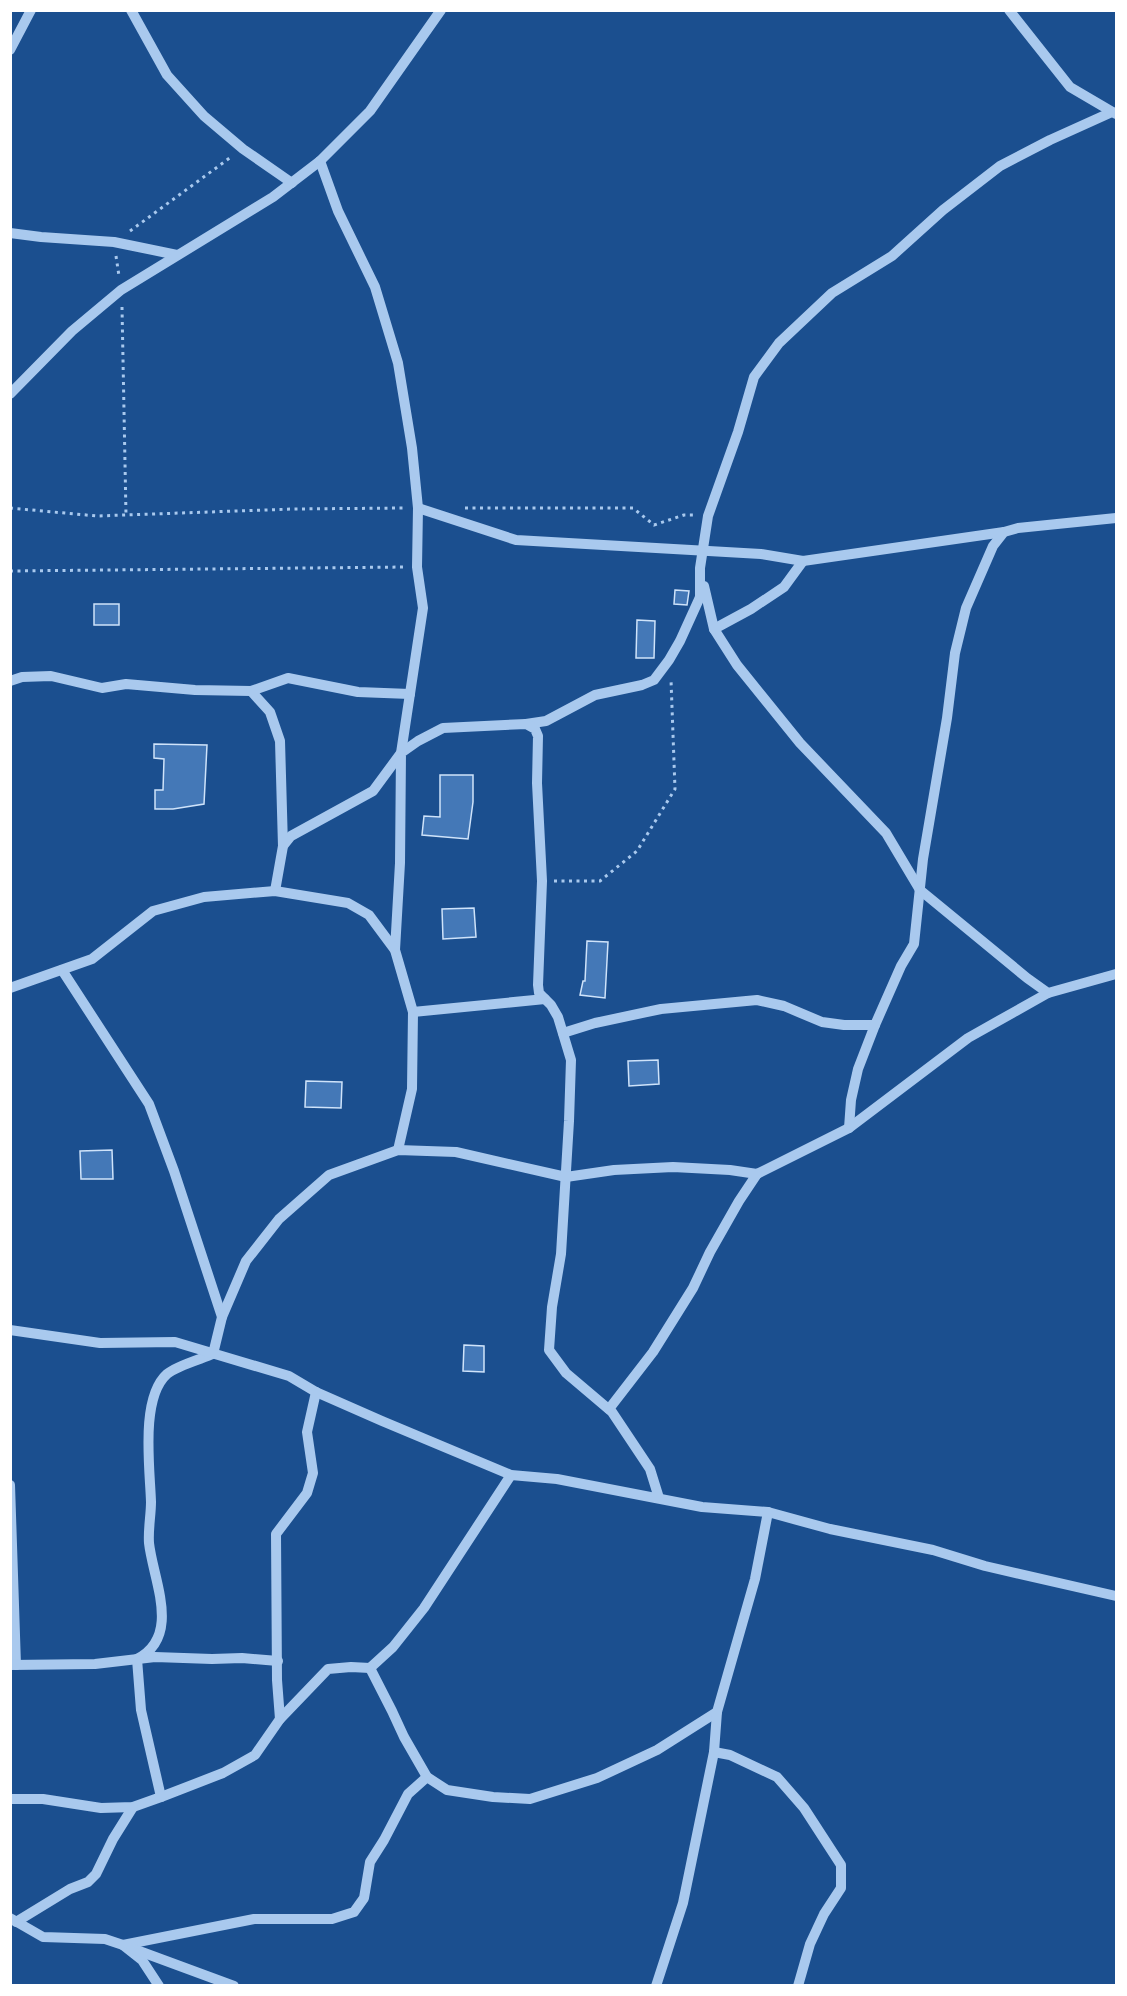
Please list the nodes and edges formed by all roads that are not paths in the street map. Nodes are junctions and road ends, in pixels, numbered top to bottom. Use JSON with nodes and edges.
{"nodes":[{"id":1,"x":31,"y":10,"type":"edge"},
{"id":2,"x":131,"y":10,"type":"edge"},
{"id":3,"x":441,"y":10,"type":"edge"},
{"id":4,"x":1009,"y":10,"type":"edge"},
{"id":5,"x":10,"y":50,"type":"edge"},
{"id":6,"x":1114,"y":113,"type":"edge"},
{"id":7,"x":320,"y":161,"type":"junction"},
{"id":8,"x":292,"y":183,"type":"junction"},
{"id":9,"x":10,"y":232,"type":"edge"},
{"id":10,"x":177,"y":255,"type":"junction"},
{"id":11,"x":10,"y":394,"type":"edge"},
{"id":12,"x":418,"y":508,"type":"junction"},
{"id":13,"x":1116,"y":518,"type":"edge"},
{"id":14,"x":1004,"y":532,"type":"junction"},
{"id":15,"x":703,"y":551,"type":"junction"},
{"id":16,"x":803,"y":561,"type":"junction"},
{"id":17,"x":700,"y":568,"type":"junction"},
{"id":18,"x":714,"y":629,"type":"junction"},
{"id":19,"x":10,"y":681,"type":"edge"},
{"id":20,"x":251,"y":691,"type":"junction"},
{"id":21,"x":410,"y":694,"type":"junction"},
{"id":22,"x":526,"y":724,"type":"junction"},
{"id":23,"x":401,"y":753,"type":"junction"},
{"id":24,"x":283,"y":846,"type":"junction"},
{"id":25,"x":920,"y":890,"type":"junction"},
{"id":26,"x":275,"y":891,"type":"junction"},
{"id":27,"x":395,"y":950,"type":"junction"},
{"id":28,"x":62,"y":970,"type":"junction"},
{"id":29,"x":1116,"y":974,"type":"edge"},
{"id":30,"x":10,"y":988,"type":"edge"},
{"id":31,"x":1048,"y":993,"type":"junction"},
{"id":32,"x":545,"y":999,"type":"junction"},
{"id":33,"x":413,"y":1012,"type":"junction"},
{"id":34,"x":875,"y":1025,"type":"junction"},
{"id":35,"x":563,"y":1033,"type":"junction"},
{"id":36,"x":849,"y":1128,"type":"junction"},
{"id":37,"x":398,"y":1150,"type":"junction"},
{"id":38,"x":757,"y":1174,"type":"junction"},
{"id":39,"x":566,"y":1177,"type":"junction"},
{"id":40,"x":222,"y":1317,"type":"junction"},
{"id":41,"x":10,"y":1330,"type":"edge"},
{"id":42,"x":213,"y":1354,"type":"junction"},
{"id":43,"x":316,"y":1392,"type":"junction"},
{"id":44,"x":609,"y":1409,"type":"junction"},
{"id":45,"x":511,"y":1475,"type":"junction"},
{"id":46,"x":10,"y":1485,"type":"edge"},
{"id":47,"x":659,"y":1498,"type":"junction"},
{"id":48,"x":768,"y":1512,"type":"junction"},
{"id":49,"x":1116,"y":1596,"type":"edge"},
{"id":50,"x":137,"y":1659,"type":"junction"},
{"id":51,"x":278,"y":1662,"type":"junction"},
{"id":52,"x":13,"y":1665,"type":"edge"},
{"id":53,"x":370,"y":1668,"type":"junction"},
{"id":54,"x":717,"y":1712,"type":"junction"},
{"id":55,"x":280,"y":1719,"type":"junction"},
{"id":56,"x":714,"y":1752,"type":"junction"},
{"id":57,"x":427,"y":1778,"type":"junction"},
{"id":58,"x":160,"y":1797,"type":"junction"},
{"id":59,"x":10,"y":1799,"type":"edge"},
{"id":60,"x":133,"y":1807,"type":"junction"},
{"id":61,"x":13,"y":1920,"type":"edge"},
{"id":62,"x":123,"y":1945,"type":"junction"},
{"id":63,"x":159,"y":1986,"type":"edge"},
{"id":64,"x":234,"y":1986,"type":"edge"},
{"id":65,"x":656,"y":1986,"type":"edge"},
{"id":66,"x":798,"y":1986,"type":"edge"}],
"edges":[{"from":1,"to":5,"type":"street"},
{"from":2,"to":8,"type":"street"},
{"from":3,"to":7,"type":"street"},
{"from":4,"to":6,"type":"street"},
{"from":6,"to":15,"type":"street"},
{"from":7,"to":8,"type":"street"},
{"from":7,"to":12,"type":"street"},
{"from":8,"to":10,"type":"street"},
{"from":9,"to":10,"type":"street"},
{"from":10,"to":11,"type":"street"},
{"from":12,"to":15,"type":"street"},
{"from":12,"to":21,"type":"street"},
{"from":13,"to":14,"type":"street"},
{"from":14,"to":16,"type":"street"},
{"from":14,"to":25,"type":"street"},
{"from":15,"to":16,"type":"street"},
{"from":15,"to":17,"type":"street"},
{"from":16,"to":18,"type":"street"},
{"from":17,"to":18,"type":"street"},
{"from":17,"to":22,"type":"street"},
{"from":18,"to":25,"type":"street"},
{"from":19,"to":20,"type":"street"},
{"from":20,"to":21,"type":"street"},
{"from":20,"to":24,"type":"street"},
{"from":21,"to":23,"type":"street"},
{"from":22,"to":23,"type":"street"},
{"from":22,"to":32,"type":"street"},
{"from":23,"to":24,"type":"street"},
{"from":23,"to":27,"type":"street"},
{"from":24,"to":26,"type":"street"},
{"from":25,"to":31,"type":"street"},
{"from":25,"to":34,"type":"street"},
{"from":26,"to":27,"type":"street"},
{"from":26,"to":28,"type":"street"},
{"from":27,"to":33,"type":"street"},
{"from":28,"to":30,"type":"street"},
{"from":28,"to":40,"type":"street"},
{"from":29,"to":31,"type":"street"},
{"from":31,"to":36,"type":"street"},
{"from":32,"to":33,"type":"street"},
{"from":32,"to":35,"type":"street"},
{"from":33,"to":37,"type":"street"},
{"from":34,"to":35,"type":"street"},
{"from":34,"to":36,"type":"street"},
{"from":35,"to":39,"type":"street"},
{"from":36,"to":38,"type":"street"},
{"from":37,"to":39,"type":"street"},
{"from":37,"to":40,"type":"street"},
{"from":38,"to":39,"type":"street"},
{"from":38,"to":44,"type":"street"},
{"from":39,"to":44,"type":"street"},
{"from":40,"to":42,"type":"street"},
{"from":41,"to":42,"type":"street"},
{"from":42,"to":43,"type":"street"},
{"from":42,"to":50,"type":"street"},
{"from":43,"to":45,"type":"street"},
{"from":43,"to":51,"type":"street"},
{"from":44,"to":47,"type":"street"},
{"from":45,"to":47,"type":"street"},
{"from":45,"to":53,"type":"street"},
{"from":46,"to":52,"type":"street"},
{"from":47,"to":48,"type":"street"},
{"from":48,"to":49,"type":"street"},
{"from":48,"to":54,"type":"street"},
{"from":50,"to":51,"type":"street"},
{"from":50,"to":52,"type":"street"},
{"from":50,"to":58,"type":"street"},
{"from":51,"to":55,"type":"street"},
{"from":53,"to":55,"type":"street"},
{"from":53,"to":57,"type":"street"},
{"from":54,"to":56,"type":"street"},
{"from":54,"to":57,"type":"street"},
{"from":55,"to":58,"type":"street"},
{"from":56,"to":65,"type":"street"},
{"from":56,"to":66,"type":"street"},
{"from":57,"to":62,"type":"street"},
{"from":58,"to":60,"type":"street"},
{"from":59,"to":60,"type":"street"},
{"from":60,"to":61,"type":"street"},
{"from":61,"to":62,"type":"street"},
{"from":62,"to":63,"type":"street"},
{"from":62,"to":64,"type":"street"}]}
